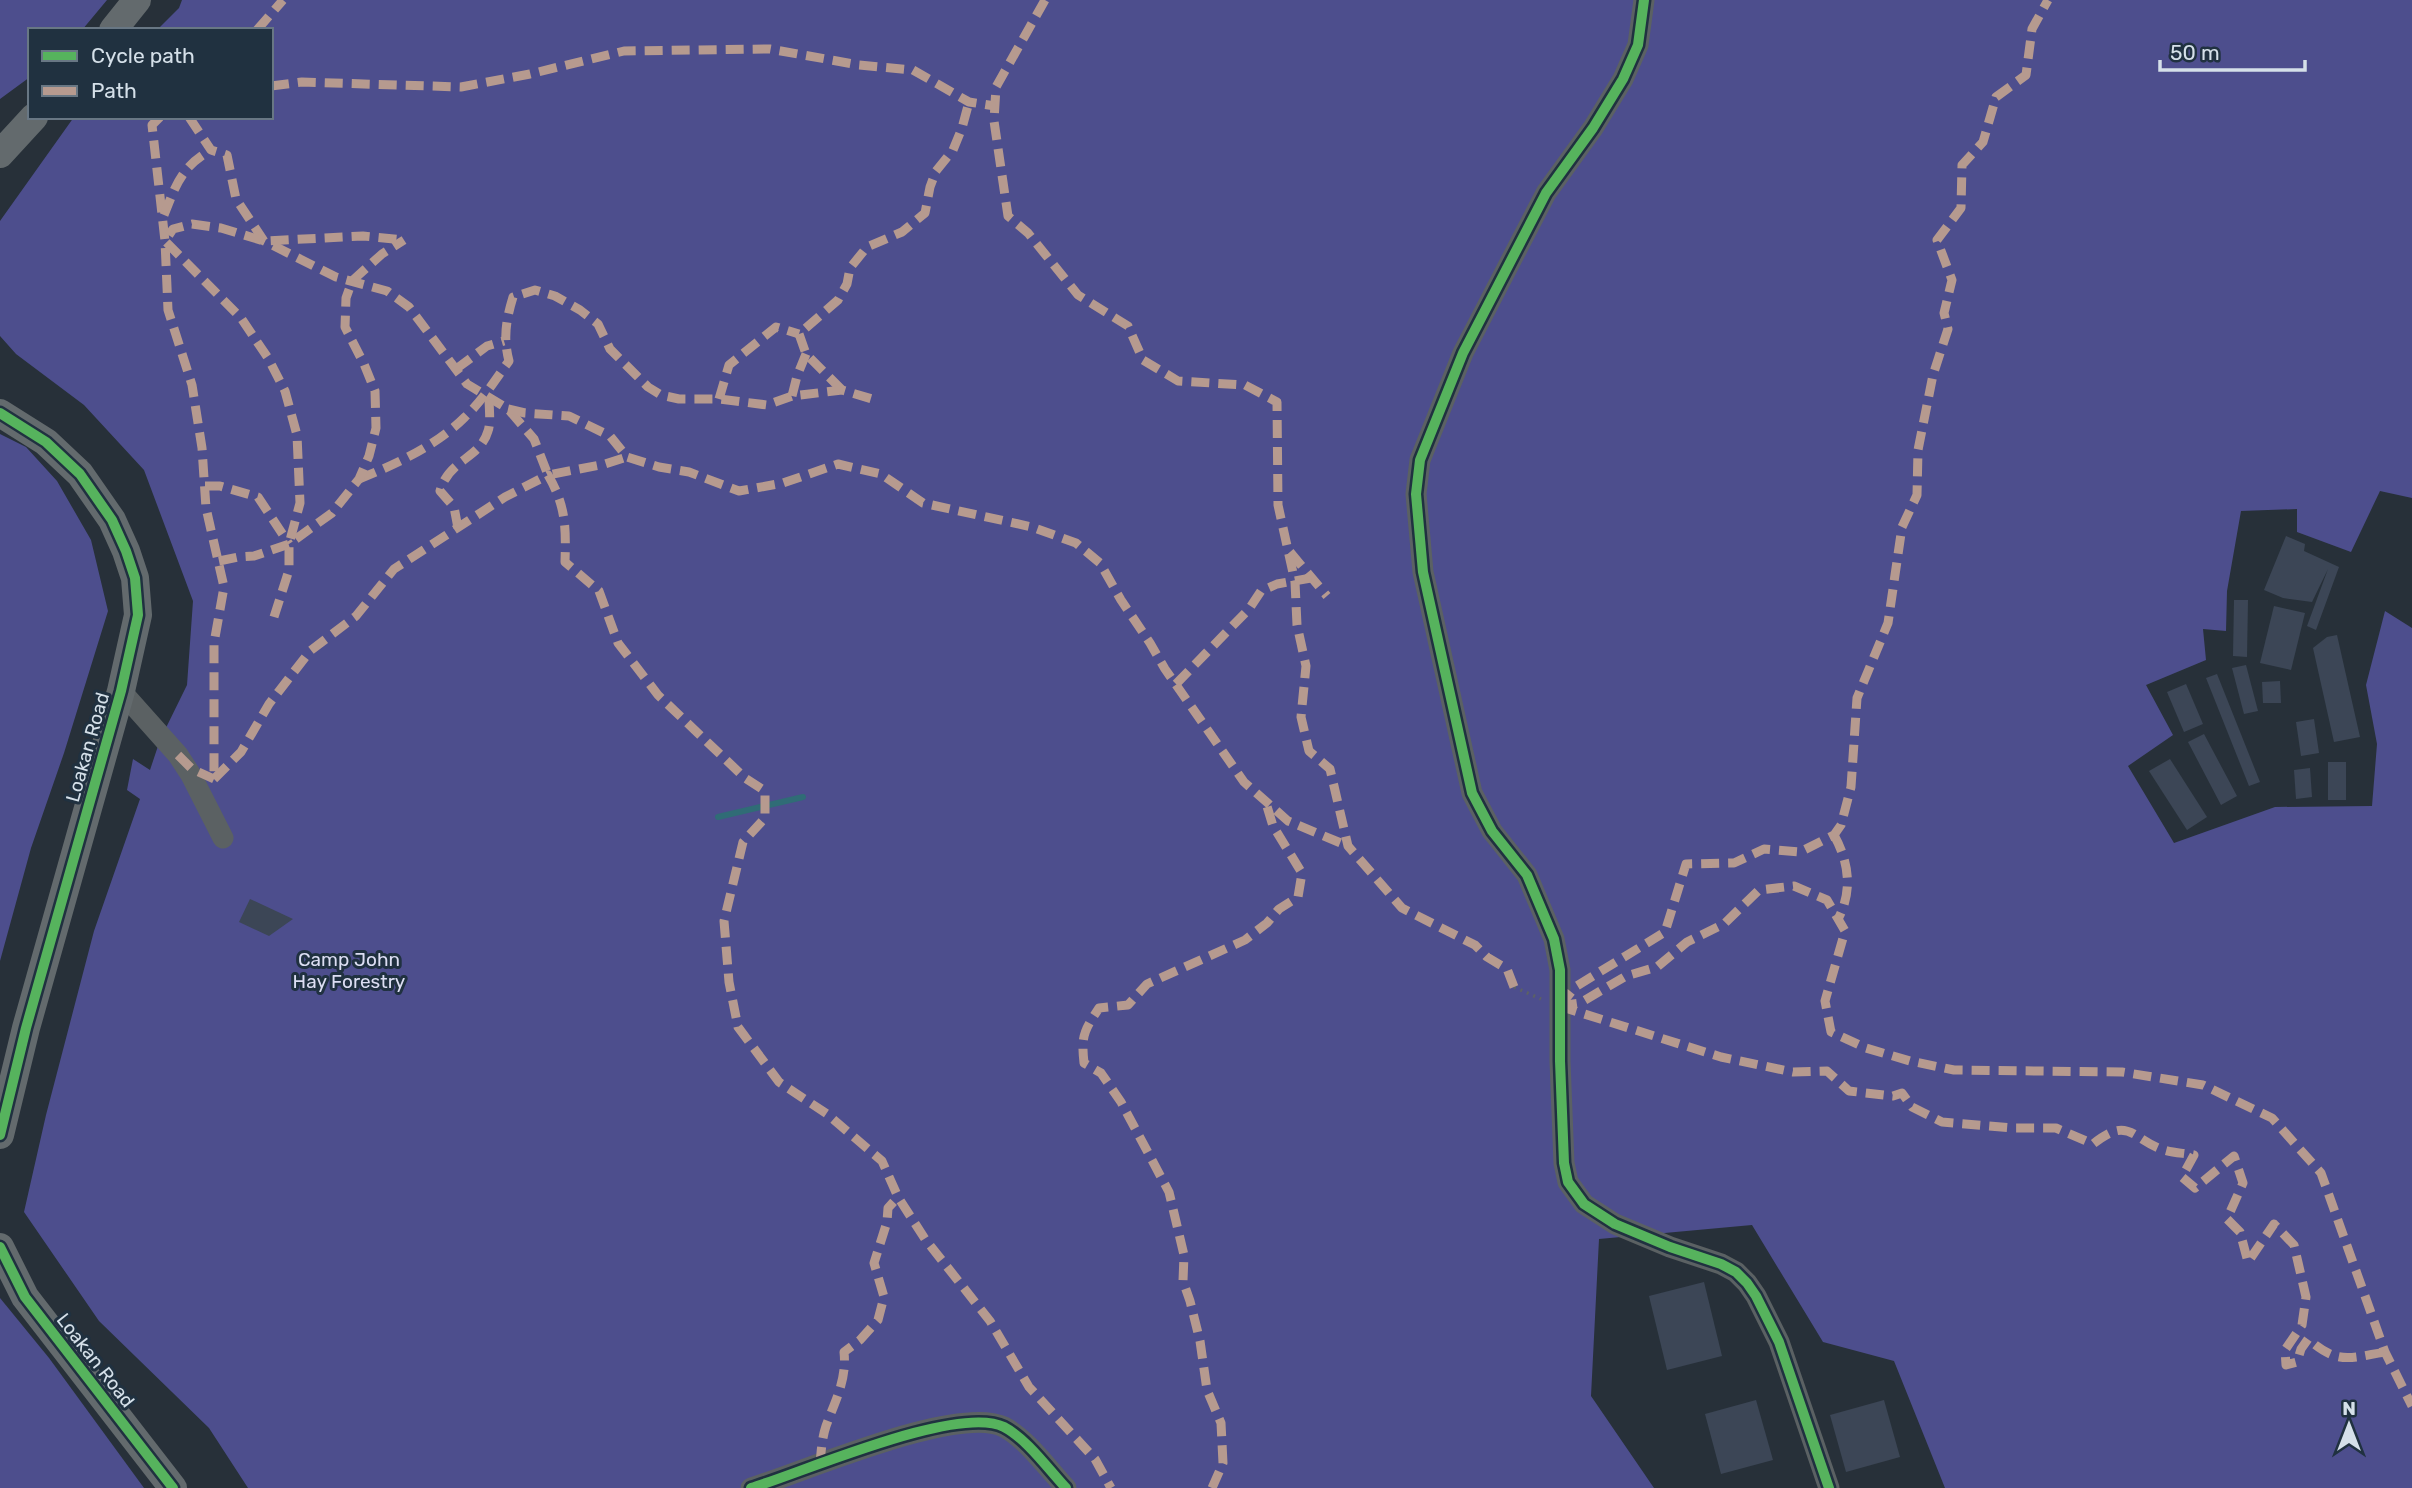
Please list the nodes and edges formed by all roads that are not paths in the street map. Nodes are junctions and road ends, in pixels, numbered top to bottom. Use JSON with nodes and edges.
{"nodes":[{"id":1,"x":137,"y":0,"type":"edge"},
{"id":2,"x":1644,"y":0,"type":"edge"},
{"id":3,"x":115,"y":28,"type":"edge"},
{"id":4,"x":32,"y":119,"type":"edge"},
{"id":5,"x":0,"y":154,"type":"edge"},
{"id":6,"x":0,"y":413,"type":"edge"},
{"id":7,"x":121,"y":691,"type":"junction"},
{"id":8,"x":223,"y":838,"type":"dead end"},
{"id":9,"x":0,"y":1135,"type":"edge"},
{"id":10,"x":0,"y":1247,"type":"edge"},
{"id":11,"x":170,"y":1487,"type":"edge"},
{"id":12,"x":751,"y":1488,"type":"edge"},
{"id":13,"x":1066,"y":1488,"type":"edge"},
{"id":14,"x":1829,"y":1488,"type":"edge"}],
"edges":[{"from":1,"to":3,"type":"main road"},
{"from":2,"to":14,"type":"street"},
{"from":4,"to":5,"type":"main road"},
{"from":6,"to":7,"type":"main road","name":"Loakan Road"},
{"from":7,"to":8,"type":"street"},
{"from":7,"to":9,"type":"main road","name":"Loakan Road"},
{"from":10,"to":11,"type":"main road","name":"Loakan Road"},
{"from":12,"to":13,"type":"street"}]}
